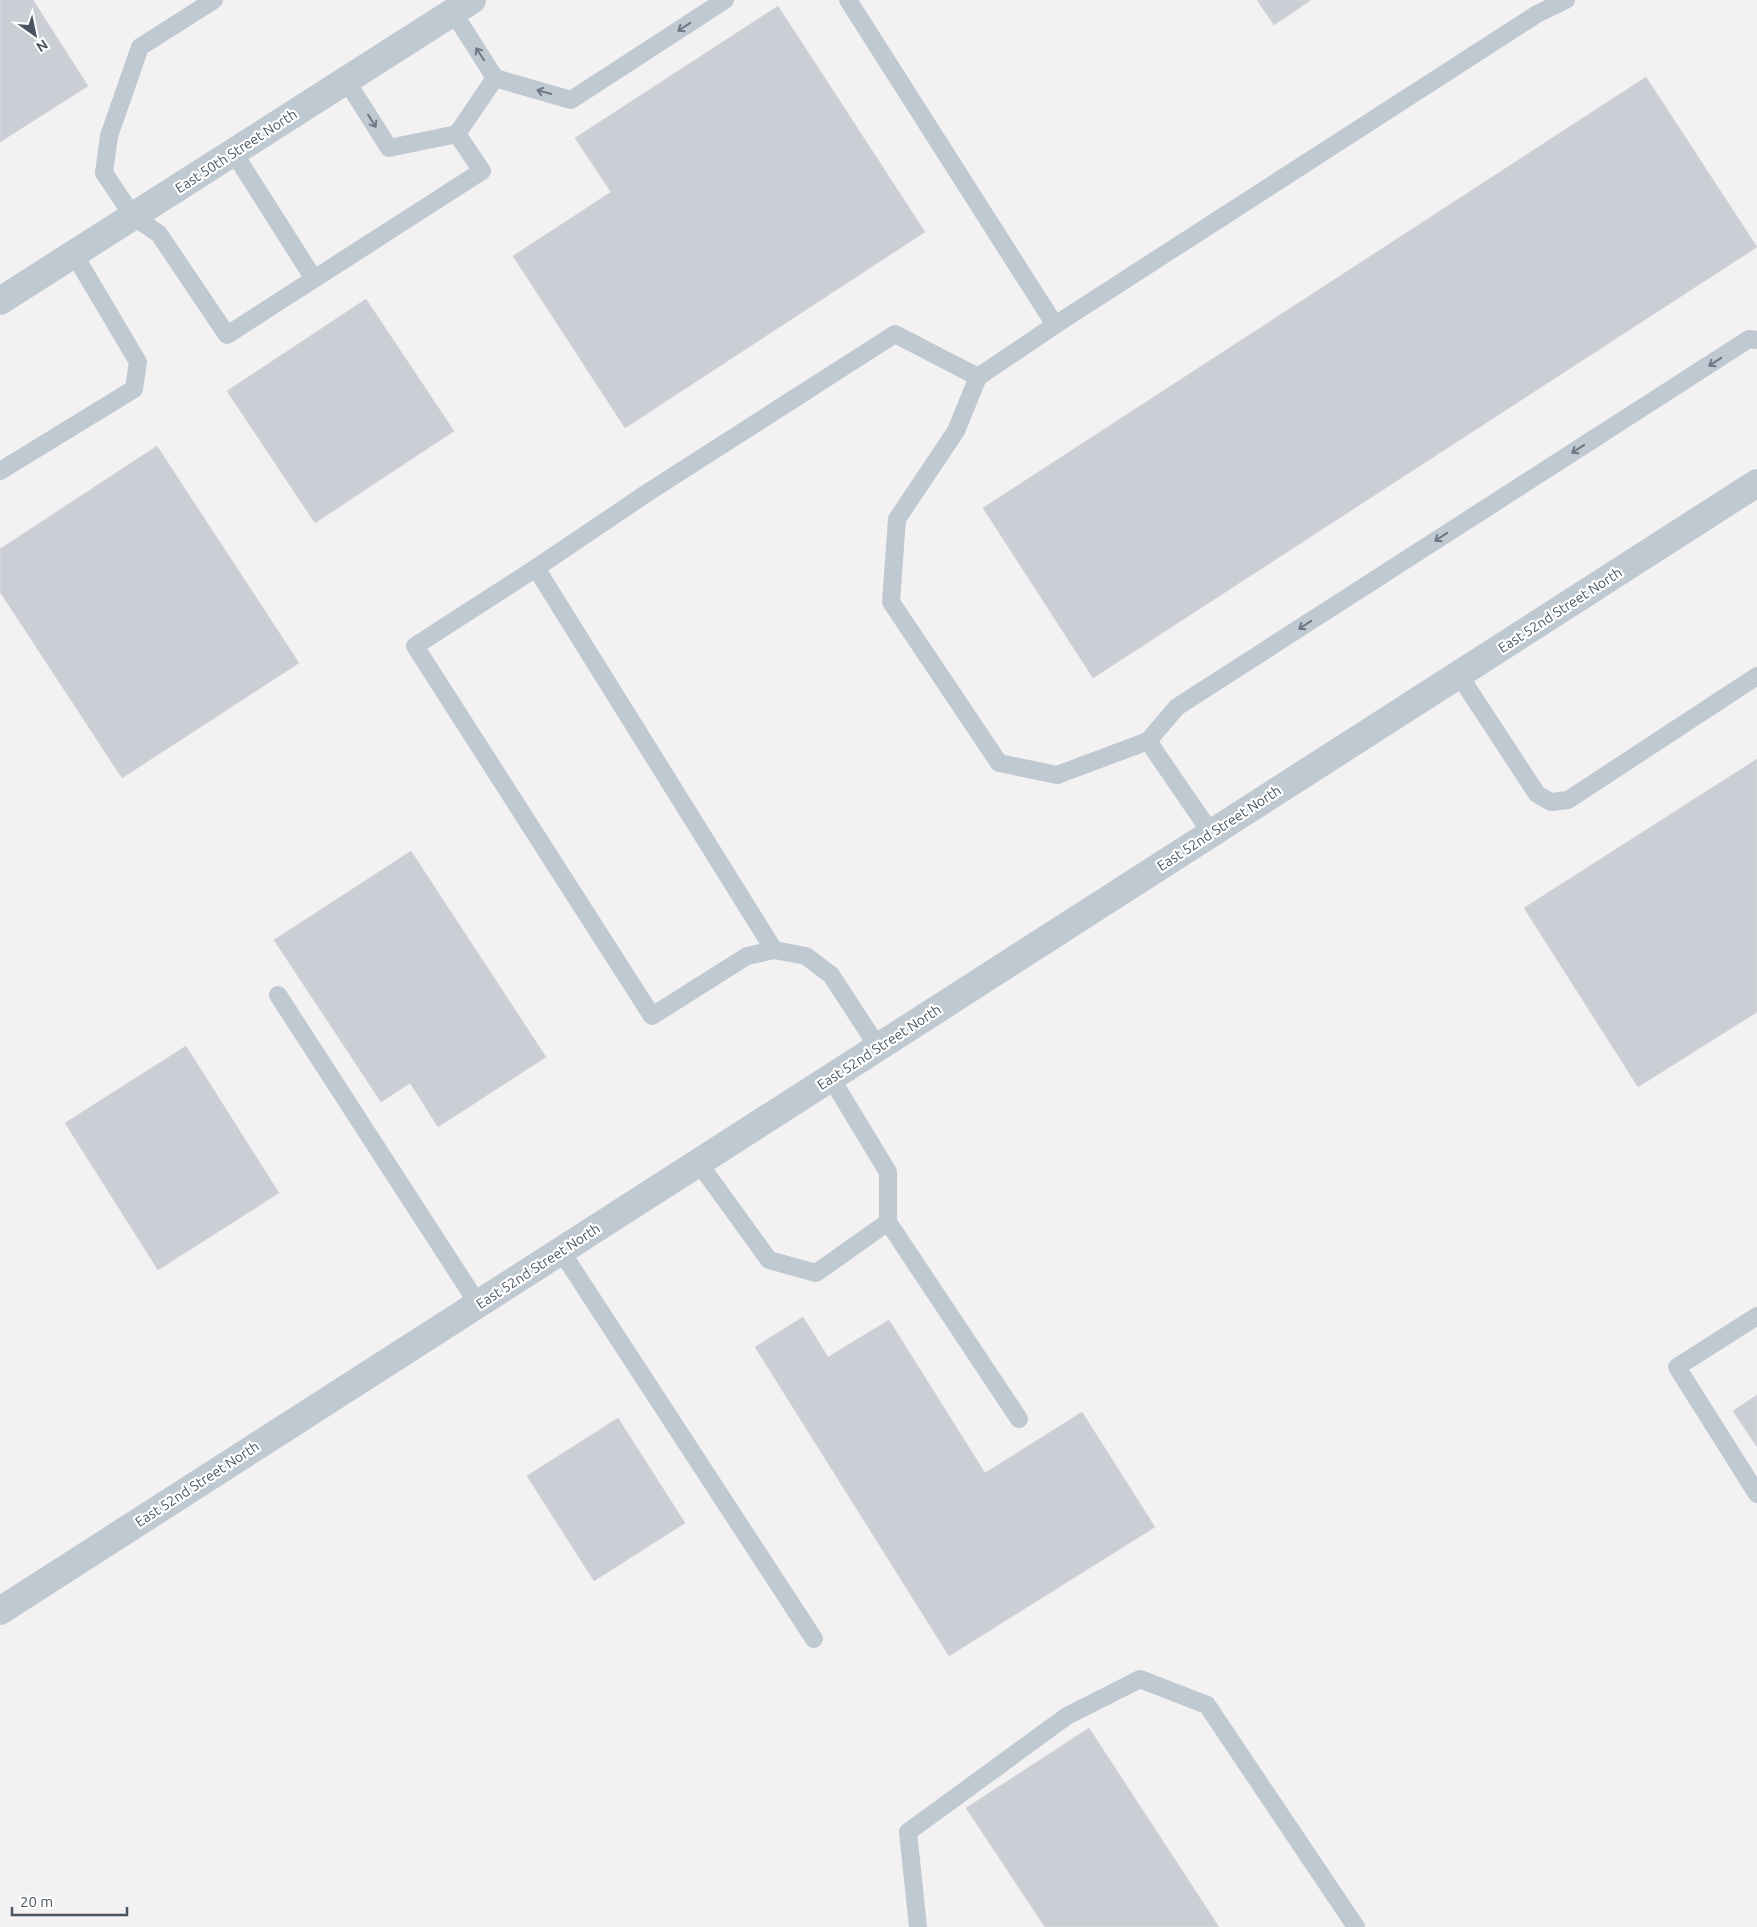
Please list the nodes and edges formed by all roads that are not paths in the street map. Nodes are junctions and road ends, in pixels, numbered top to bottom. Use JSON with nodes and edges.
{"nodes":[{"id":1,"x":214,"y":0,"type":"edge"},
{"id":2,"x":725,"y":0,"type":"edge"},
{"id":3,"x":848,"y":0,"type":"edge"},
{"id":4,"x":1566,"y":0,"type":"edge"},
{"id":5,"x":463,"y":6,"type":"edge"},
{"id":6,"x":495,"y":78,"type":"junction"},
{"id":7,"x":346,"y":80,"type":"junction"},
{"id":8,"x":456,"y":134,"type":"junction"},
{"id":9,"x":234,"y":152,"type":"junction"},
{"id":10,"x":133,"y":216,"type":"junction"},
{"id":11,"x":74,"y":254,"type":"junction"},
{"id":12,"x":314,"y":279,"type":"junction"},
{"id":13,"x":0,"y":301,"type":"edge"},
{"id":14,"x":1055,"y":325,"type":"junction"},
{"id":15,"x":1757,"y":340,"type":"edge"},
{"id":16,"x":978,"y":377,"type":"junction"},
{"id":17,"x":0,"y":471,"type":"edge"},
{"id":18,"x":1757,"y":483,"type":"edge"},
{"id":19,"x":536,"y":568,"type":"junction"},
{"id":20,"x":1459,"y":675,"type":"junction"},
{"id":21,"x":1757,"y":676,"type":"edge"},
{"id":22,"x":1148,"y":741,"type":"junction"},
{"id":23,"x":1211,"y":834,"type":"junction"},
{"id":24,"x":774,"y":950,"type":"junction"},
{"id":25,"x":278,"y":995,"type":"dead end"},
{"id":26,"x":878,"y":1047,"type":"junction"},
{"id":27,"x":831,"y":1078,"type":"junction"},
{"id":28,"x":698,"y":1162,"type":"junction"},
{"id":29,"x":888,"y":1222,"type":"junction"},
{"id":30,"x":561,"y":1251,"type":"junction"},
{"id":31,"x":478,"y":1304,"type":"junction"},
{"id":32,"x":1757,"y":1316,"type":"edge"},
{"id":33,"x":1019,"y":1420,"type":"dead end"},
{"id":34,"x":1757,"y":1494,"type":"edge"},
{"id":35,"x":0,"y":1610,"type":"edge"},
{"id":36,"x":814,"y":1638,"type":"dead end"},
{"id":37,"x":918,"y":1927,"type":"edge"},
{"id":38,"x":1356,"y":1927,"type":"edge"}],
"edges":[{"from":1,"to":10,"type":"lane"},
{"from":2,"to":6,"type":"lane","one_way":true},
{"from":3,"to":14,"type":"lane"},
{"from":4,"to":14,"type":"lane"},
{"from":6,"to":5,"type":"lane","one_way":true},
{"from":5,"to":7,"type":"street","name":"East 50th Street North"},
{"from":6,"to":8,"type":"lane"},
{"from":7,"to":8,"type":"lane","one_way":true},
{"from":7,"to":9,"type":"street","name":"East 50th Street North"},
{"from":8,"to":12,"type":"lane"},
{"from":9,"to":10,"type":"street","name":"East 50th Street North"},
{"from":9,"to":12,"type":"lane"},
{"from":10,"to":11,"type":"street","name":"East 50th Street North"},
{"from":10,"to":12,"type":"lane"},
{"from":11,"to":13,"type":"street","name":"East 50th Street North"},
{"from":11,"to":17,"type":"lane"},
{"from":14,"to":16,"type":"lane"},
{"from":15,"to":22,"type":"lane","one_way":true},
{"from":16,"to":19,"type":"lane"},
{"from":16,"to":22,"type":"lane"},
{"from":18,"to":20,"type":"street","name":"East 52nd Street North"},
{"from":19,"to":24,"type":"lane"},
{"from":19,"to":24,"type":"lane"},
{"from":20,"to":21,"type":"lane"},
{"from":20,"to":23,"type":"street","name":"East 52nd Street North"},
{"from":22,"to":23,"type":"lane"},
{"from":23,"to":26,"type":"street","name":"East 52nd Street North"},
{"from":24,"to":26,"type":"lane"},
{"from":25,"to":31,"type":"lane"},
{"from":26,"to":27,"type":"street","name":"East 52nd Street North"},
{"from":27,"to":28,"type":"street","name":"East 52nd Street North"},
{"from":27,"to":29,"type":"lane"},
{"from":28,"to":29,"type":"lane"},
{"from":28,"to":30,"type":"street","name":"East 52nd Street North"},
{"from":29,"to":33,"type":"lane"},
{"from":30,"to":31,"type":"street","name":"East 52nd Street North"},
{"from":30,"to":36,"type":"lane"},
{"from":31,"to":35,"type":"street","name":"East 52nd Street North"},
{"from":32,"to":34,"type":"lane"},
{"from":37,"to":38,"type":"lane"}]}
